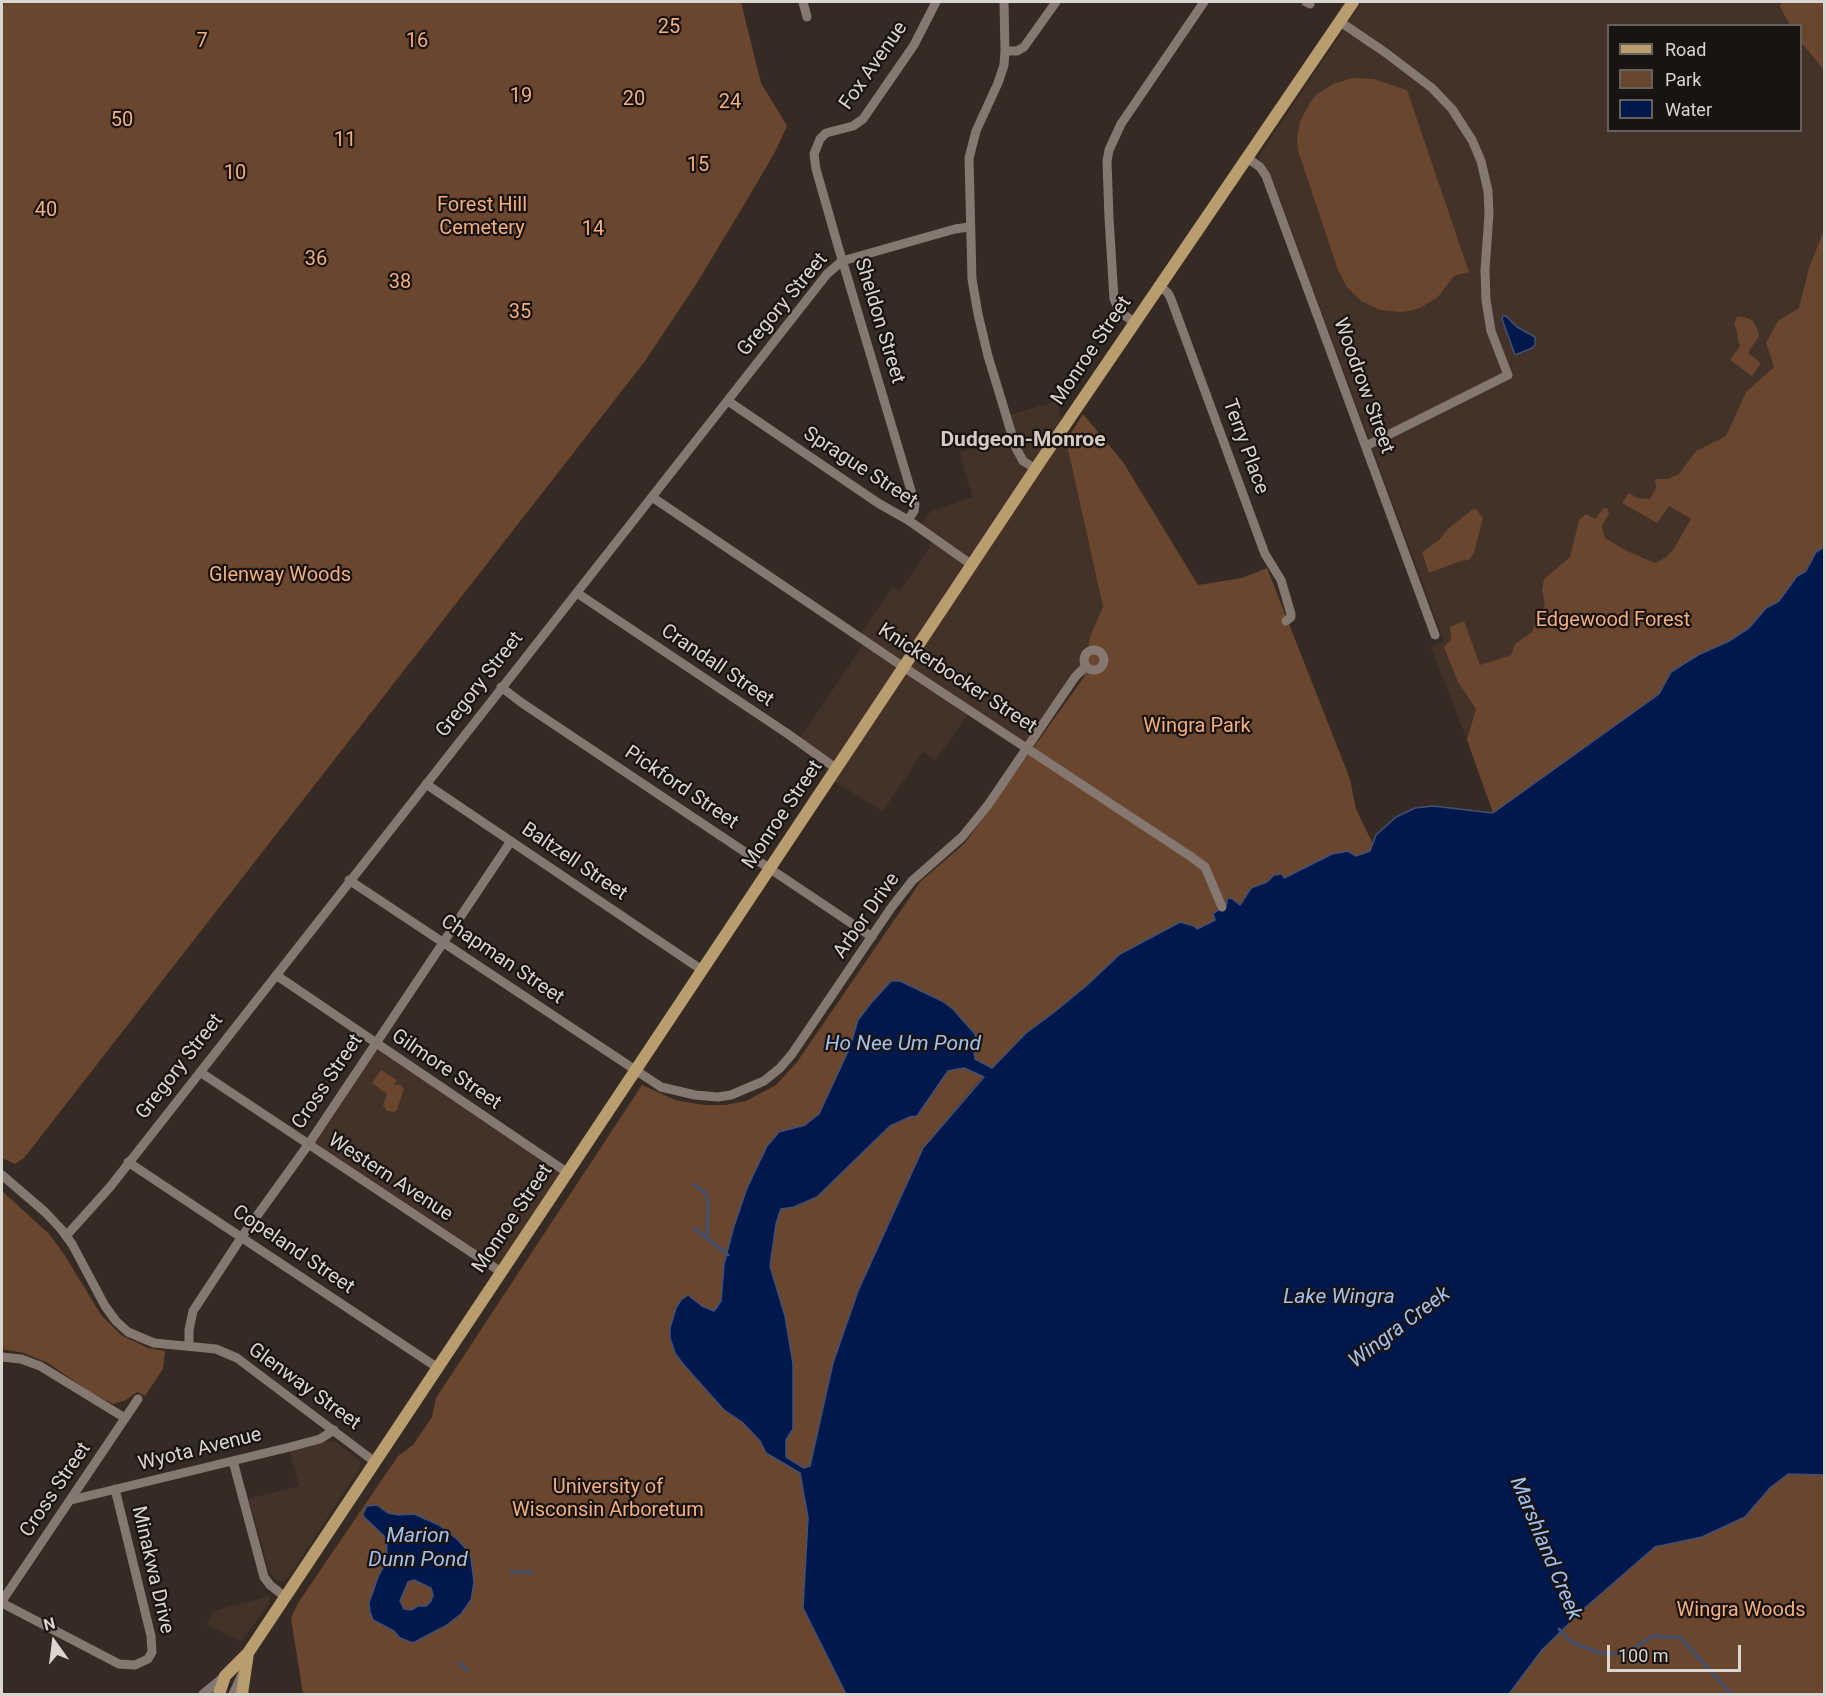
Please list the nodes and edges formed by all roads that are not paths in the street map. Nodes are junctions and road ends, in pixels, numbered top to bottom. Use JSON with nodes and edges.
{"nodes":[{"id":1,"x":803,"y":2,"type":"edge"},
{"id":2,"x":936,"y":2,"type":"edge"},
{"id":3,"x":1004,"y":2,"type":"edge"},
{"id":4,"x":1056,"y":2,"type":"edge"},
{"id":5,"x":1204,"y":2,"type":"edge"},
{"id":6,"x":1353,"y":2,"type":"edge"},
{"id":7,"x":807,"y":17,"type":"dead end"},
{"id":8,"x":1339,"y":21,"type":"junction"},
{"id":9,"x":1005,"y":51,"type":"junction"},
{"id":10,"x":826,"y":133,"type":"joint"},
{"id":11,"x":1246,"y":157,"type":"junction"},
{"id":12,"x":969,"y":226,"type":"junction"},
{"id":13,"x":842,"y":261,"type":"junction"},
{"id":14,"x":1159,"y":285,"type":"junction"},
{"id":15,"x":1134,"y":322,"type":"junction"},
{"id":16,"x":728,"y":401,"type":"junction"},
{"id":17,"x":1366,"y":446,"type":"junction"},
{"id":18,"x":1036,"y":469,"type":"junction"},
{"id":19,"x":652,"y":497,"type":"junction"},
{"id":20,"x":908,"y":520,"type":"junction"},
{"id":21,"x":972,"y":565,"type":"junction"},
{"id":22,"x":577,"y":593,"type":"junction"},
{"id":23,"x":1286,"y":621,"type":"dead end"},
{"id":24,"x":1435,"y":635,"type":"dead end"},
{"id":25,"x":1086,"y":666,"type":"dead end"},
{"id":26,"x":905,"y":668,"type":"junction"},
{"id":27,"x":501,"y":687,"type":"junction"},
{"id":28,"x":1027,"y":747,"type":"junction"},
{"id":29,"x":837,"y":769,"type":"junction"},
{"id":30,"x":426,"y":784,"type":"junction"},
{"id":31,"x":511,"y":841,"type":"junction"},
{"id":32,"x":770,"y":869,"type":"junction"},
{"id":33,"x":349,"y":880,"type":"junction"},
{"id":34,"x":1222,"y":907,"type":"dead end"},
{"id":35,"x":872,"y":937,"type":"junction"},
{"id":36,"x":444,"y":943,"type":"junction"},
{"id":37,"x":702,"y":970,"type":"junction"},
{"id":38,"x":276,"y":975,"type":"junction"},
{"id":39,"x":375,"y":1044,"type":"junction"},
{"id":40,"x":635,"y":1071,"type":"junction"},
{"id":41,"x":200,"y":1072,"type":"junction"},
{"id":42,"x":308,"y":1145,"type":"junction"},
{"id":43,"x":128,"y":1162,"type":"junction"},
{"id":44,"x":568,"y":1173,"type":"junction"},
{"id":45,"x":2,"y":1175,"type":"edge"},
{"id":46,"x":66,"y":1236,"type":"junction"},
{"id":47,"x":241,"y":1238,"type":"junction"},
{"id":48,"x":501,"y":1272,"type":"junction"},
{"id":49,"x":189,"y":1346,"type":"junction"},
{"id":50,"x":2,"y":1357,"type":"edge"},
{"id":51,"x":438,"y":1368,"type":"junction"},
{"id":52,"x":138,"y":1399,"type":"dead end"},
{"id":53,"x":125,"y":1418,"type":"junction"},
{"id":54,"x":334,"y":1430,"type":"junction"},
{"id":55,"x":233,"y":1461,"type":"junction"},
{"id":56,"x":375,"y":1462,"type":"junction"},
{"id":57,"x":115,"y":1489,"type":"junction"},
{"id":58,"x":71,"y":1500,"type":"junction"},
{"id":59,"x":284,"y":1596,"type":"junction"},
{"id":60,"x":2,"y":1602,"type":"edge"},
{"id":61,"x":247,"y":1659,"type":"junction"},
{"id":62,"x":225,"y":1676,"type":"junction"},
{"id":63,"x":204,"y":1695,"type":"edge"},
{"id":64,"x":219,"y":1695,"type":"edge"},
{"id":65,"x":233,"y":1695,"type":"edge"},
{"id":66,"x":242,"y":1695,"type":"edge"}],
"edges":[{"from":1,"to":7,"type":"street"},
{"from":2,"to":10,"type":"street","name":"Fox Avenue"},
{"from":3,"to":9,"type":"street"},
{"from":4,"to":9,"type":"street"},
{"from":5,"to":15,"type":"street"},
{"from":6,"to":8,"type":"main road","name":"Monroe Street"},
{"from":8,"to":11,"type":"main road","name":"Monroe Street"},
{"from":8,"to":17,"type":"street"},
{"from":9,"to":12,"type":"street"},
{"from":10,"to":13,"type":"street","name":"Sheldon Street"},
{"from":11,"to":14,"type":"main road","name":"Monroe Street"},
{"from":11,"to":17,"type":"street","name":"Woodrow Street"},
{"from":12,"to":13,"type":"street","name":"Gregory Street"},
{"from":12,"to":18,"type":"street"},
{"from":13,"to":16,"type":"street","name":"Gregory Street"},
{"from":13,"to":20,"type":"street","name":"Sheldon Street"},
{"from":14,"to":15,"type":"main road","name":"Monroe Street"},
{"from":14,"to":23,"type":"street","name":"Terry Place"},
{"from":15,"to":18,"type":"main road","name":"Monroe Street"},
{"from":16,"to":19,"type":"street","name":"Gregory Street"},
{"from":16,"to":20,"type":"street","name":"Sprague Street"},
{"from":17,"to":24,"type":"street","name":"Woodrow Street"},
{"from":18,"to":21,"type":"main road","name":"Monroe Street"},
{"from":19,"to":22,"type":"street","name":"Gregory Street"},
{"from":19,"to":26,"type":"street","name":"Knickerbocker Street"},
{"from":20,"to":21,"type":"street","name":"Sprague Street"},
{"from":21,"to":26,"type":"main road","name":"Monroe Street"},
{"from":22,"to":27,"type":"street","name":"Gregory Street"},
{"from":22,"to":29,"type":"street","name":"Crandall Street"},
{"from":25,"to":28,"type":"street","name":"Arbor Drive"},
{"from":26,"to":28,"type":"street","name":"Knickerbocker Street"},
{"from":26,"to":29,"type":"main road","name":"Monroe Street"},
{"from":27,"to":30,"type":"street","name":"Gregory Street"},
{"from":27,"to":32,"type":"street","name":"Pickford Street"},
{"from":28,"to":34,"type":"street","name":"Knickerbocker Street"},
{"from":28,"to":35,"type":"street","name":"Arbor Drive"},
{"from":29,"to":32,"type":"main road","name":"Monroe Street"},
{"from":30,"to":31,"type":"street","name":"Baltzell Street"},
{"from":30,"to":33,"type":"street","name":"Gregory Street"},
{"from":31,"to":36,"type":"street","name":"Cross Street"},
{"from":31,"to":37,"type":"street","name":"Baltzell Street"},
{"from":32,"to":35,"type":"street","name":"Pickford Street"},
{"from":32,"to":37,"type":"main road","name":"Monroe Street"},
{"from":33,"to":36,"type":"street","name":"Chapman Street"},
{"from":33,"to":38,"type":"street","name":"Gregory Street"},
{"from":35,"to":40,"type":"street","name":"Arbor Drive"},
{"from":36,"to":39,"type":"street","name":"Cross Street"},
{"from":36,"to":40,"type":"street","name":"Chapman Street"},
{"from":37,"to":40,"type":"main road","name":"Monroe Street"},
{"from":38,"to":39,"type":"street","name":"Gilmore Street"},
{"from":38,"to":41,"type":"street","name":"Gregory Street"},
{"from":39,"to":42,"type":"street","name":"Cross Street"},
{"from":39,"to":44,"type":"street","name":"Gilmore Street"},
{"from":40,"to":44,"type":"main road","name":"Monroe Street"},
{"from":41,"to":42,"type":"street","name":"Western Avenue"},
{"from":41,"to":43,"type":"street","name":"Gregory Street"},
{"from":42,"to":47,"type":"street","name":"Cross Street"},
{"from":42,"to":48,"type":"street","name":"Western Avenue"},
{"from":43,"to":46,"type":"street","name":"Gregory Street"},
{"from":43,"to":47,"type":"street","name":"Copeland Street"},
{"from":44,"to":48,"type":"main road","name":"Monroe Street"},
{"from":45,"to":46,"type":"street","name":"Glenway Street"},
{"from":46,"to":49,"type":"street","name":"Glenway Street"},
{"from":47,"to":49,"type":"street","name":"Cross Street"},
{"from":47,"to":51,"type":"street","name":"Copeland Street"},
{"from":48,"to":51,"type":"main road","name":"Monroe Street"},
{"from":49,"to":54,"type":"street","name":"Glenway Street"},
{"from":50,"to":53,"type":"street"},
{"from":51,"to":56,"type":"main road","name":"Monroe Street"},
{"from":52,"to":53,"type":"street","name":"Cross Street"},
{"from":53,"to":58,"type":"street","name":"Cross Street"},
{"from":54,"to":55,"type":"street","name":"Wyota Avenue"},
{"from":54,"to":56,"type":"street","name":"Glenway Street"},
{"from":55,"to":57,"type":"street","name":"Wyota Avenue"},
{"from":55,"to":59,"type":"street"},
{"from":56,"to":59,"type":"main road","name":"Monroe Street"},
{"from":57,"to":58,"type":"street","name":"Wyota Avenue"},
{"from":57,"to":60,"type":"street","name":"Minakwa Drive"},
{"from":58,"to":60,"type":"street","name":"Cross Street"},
{"from":59,"to":61,"type":"main road","name":"Monroe Street"},
{"from":61,"to":62,"type":"main road","name":"Monroe Street"},
{"from":61,"to":65,"type":"street","name":"Monroe Street"},
{"from":61,"to":66,"type":"main road","name":"Monroe Street"},
{"from":62,"to":63,"type":"street"},
{"from":62,"to":64,"type":"main road","name":"Monroe Street"}]}
